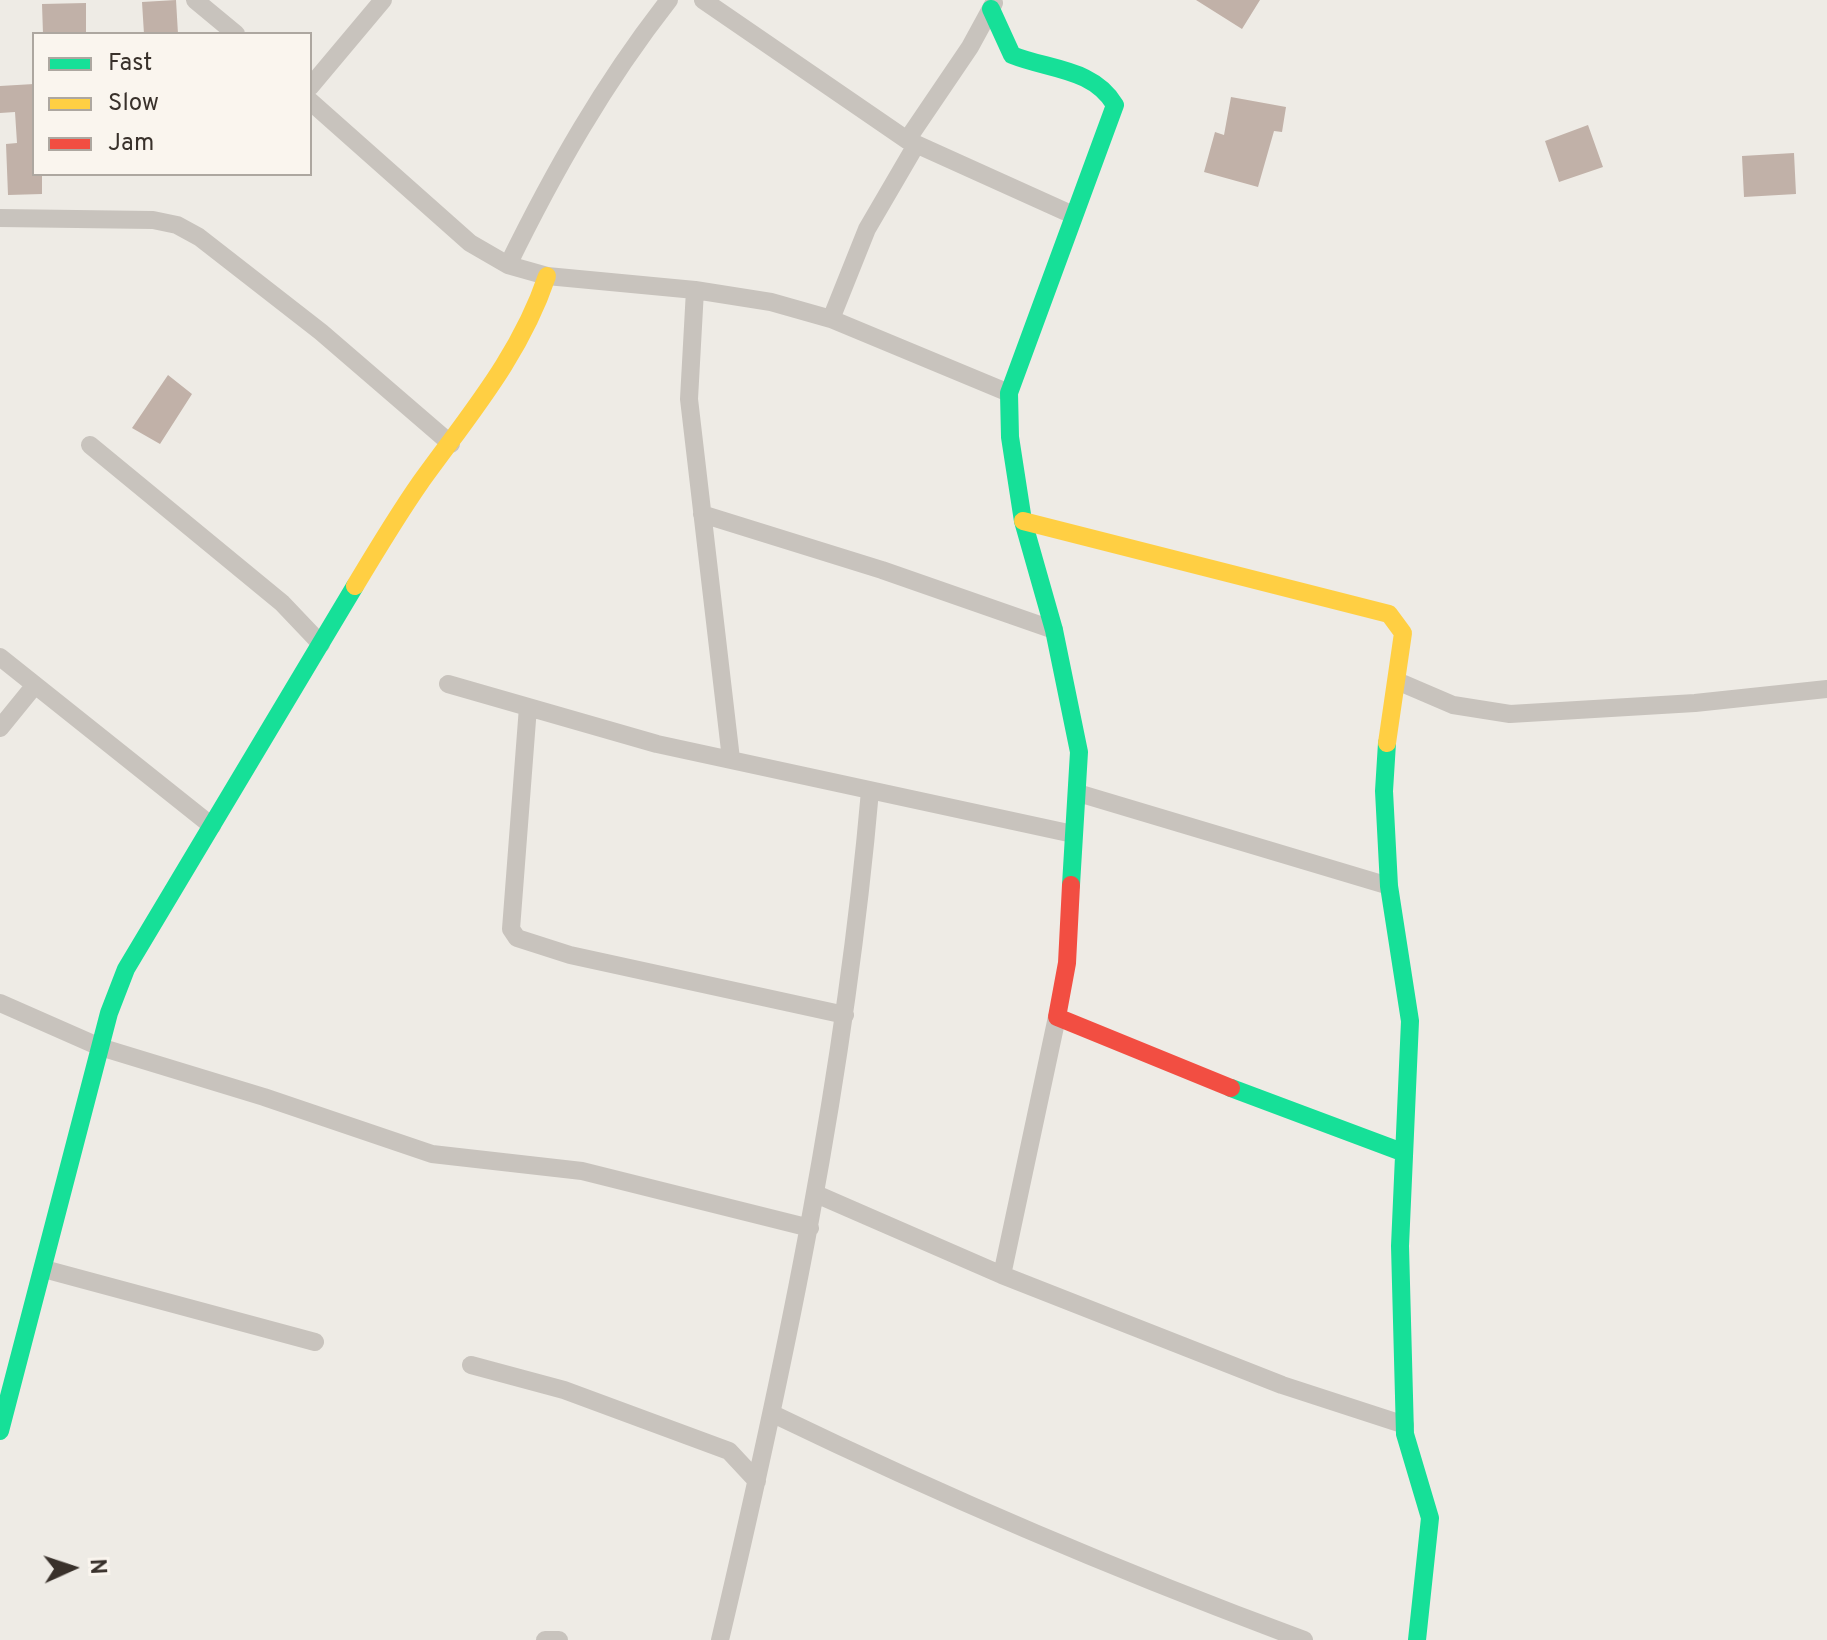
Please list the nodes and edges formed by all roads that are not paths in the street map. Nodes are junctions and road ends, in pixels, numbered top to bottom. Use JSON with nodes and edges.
{"nodes":[{"id":1,"x":195,"y":0,"type":"edge"},
{"id":2,"x":383,"y":0,"type":"edge"},
{"id":3,"x":669,"y":0,"type":"edge"},
{"id":4,"x":703,"y":0,"type":"edge"},
{"id":5,"x":993,"y":4,"type":"edge"},
{"id":6,"x":234,"y":32,"type":"edge"},
{"id":7,"x":312,"y":85,"type":"edge"},
{"id":8,"x":312,"y":103,"type":"edge"},
{"id":9,"x":912,"y":142,"type":"junction"},
{"id":10,"x":1073,"y":215,"type":"junction"},
{"id":11,"x":0,"y":218,"type":"edge"},
{"id":12,"x":508,"y":265,"type":"junction"},
{"id":13,"x":547,"y":276,"type":"junction"},
{"id":14,"x":695,"y":290,"type":"junction"},
{"id":15,"x":831,"y":319,"type":"junction"},
{"id":16,"x":1009,"y":393,"type":"junction"},
{"id":17,"x":451,"y":444,"type":"junction"},
{"id":18,"x":90,"y":445,"type":"dead end"},
{"id":19,"x":702,"y":514,"type":"junction"},
{"id":20,"x":1023,"y":521,"type":"junction"},
{"id":21,"x":1054,"y":630,"type":"junction"},
{"id":22,"x":321,"y":644,"type":"junction"},
{"id":23,"x":0,"y":657,"type":"edge"},
{"id":24,"x":1397,"y":681,"type":"junction"},
{"id":25,"x":448,"y":684,"type":"dead end"},
{"id":26,"x":35,"y":685,"type":"junction"},
{"id":27,"x":1827,"y":689,"type":"edge"},
{"id":28,"x":528,"y":707,"type":"junction"},
{"id":29,"x":0,"y":728,"type":"edge"},
{"id":30,"x":731,"y":759,"type":"junction"},
{"id":31,"x":870,"y":791,"type":"junction"},
{"id":32,"x":1078,"y":793,"type":"junction"},
{"id":33,"x":212,"y":826,"type":"junction"},
{"id":34,"x":1073,"y":834,"type":"junction"},
{"id":35,"x":1389,"y":886,"type":"junction"},
{"id":36,"x":0,"y":1003,"type":"edge"},
{"id":37,"x":845,"y":1015,"type":"junction"},
{"id":38,"x":1057,"y":1017,"type":"junction"},
{"id":39,"x":100,"y":1047,"type":"junction"},
{"id":40,"x":1402,"y":1152,"type":"junction"},
{"id":41,"x":816,"y":1194,"type":"junction"},
{"id":42,"x":810,"y":1228,"type":"junction"},
{"id":43,"x":44,"y":1269,"type":"junction"},
{"id":44,"x":1002,"y":1275,"type":"junction"},
{"id":45,"x":315,"y":1342,"type":"dead end"},
{"id":46,"x":9,"y":1354,"type":"edge"},
{"id":47,"x":471,"y":1365,"type":"dead end"},
{"id":48,"x":773,"y":1414,"type":"junction"},
{"id":49,"x":1405,"y":1425,"type":"junction"},
{"id":50,"x":0,"y":1431,"type":"edge"},
{"id":51,"x":766,"y":1445,"type":"junction"},
{"id":52,"x":729,"y":1451,"type":"junction"},
{"id":53,"x":757,"y":1481,"type":"junction"},
{"id":54,"x":545,"y":1640,"type":"edge"},
{"id":55,"x":559,"y":1640,"type":"edge"},
{"id":56,"x":720,"y":1640,"type":"edge"},
{"id":57,"x":1304,"y":1640,"type":"edge"},
{"id":58,"x":1417,"y":1640,"type":"edge"}],
"edges":[{"from":1,"to":6,"type":"street"},
{"from":2,"to":7,"type":"street"},
{"from":3,"to":12,"type":"street"},
{"from":4,"to":9,"type":"street"},
{"from":5,"to":9,"type":"street"},
{"from":5,"to":10,"type":"street"},
{"from":8,"to":12,"type":"street"},
{"from":9,"to":10,"type":"street"},
{"from":9,"to":15,"type":"street"},
{"from":10,"to":16,"type":"street"},
{"from":11,"to":17,"type":"street"},
{"from":12,"to":13,"type":"street"},
{"from":13,"to":14,"type":"street"},
{"from":13,"to":17,"type":"street"},
{"from":14,"to":15,"type":"street"},
{"from":14,"to":19,"type":"street"},
{"from":15,"to":16,"type":"street"},
{"from":16,"to":20,"type":"street"},
{"from":17,"to":22,"type":"street"},
{"from":18,"to":22,"type":"street"},
{"from":19,"to":21,"type":"street"},
{"from":19,"to":30,"type":"street"},
{"from":20,"to":21,"type":"street"},
{"from":20,"to":24,"type":"street"},
{"from":21,"to":32,"type":"street"},
{"from":22,"to":33,"type":"street"},
{"from":23,"to":26,"type":"street"},
{"from":24,"to":27,"type":"street"},
{"from":24,"to":35,"type":"street"},
{"from":25,"to":28,"type":"street"},
{"from":26,"to":29,"type":"street"},
{"from":26,"to":33,"type":"street"},
{"from":28,"to":30,"type":"street"},
{"from":28,"to":37,"type":"street"},
{"from":30,"to":31,"type":"street"},
{"from":31,"to":34,"type":"street"},
{"from":31,"to":37,"type":"street"},
{"from":32,"to":34,"type":"street"},
{"from":32,"to":35,"type":"street"},
{"from":33,"to":39,"type":"street"},
{"from":34,"to":38,"type":"street"},
{"from":35,"to":40,"type":"street"},
{"from":36,"to":39,"type":"street"},
{"from":37,"to":41,"type":"street"},
{"from":38,"to":40,"type":"street"},
{"from":38,"to":44,"type":"street"},
{"from":39,"to":42,"type":"street"},
{"from":39,"to":43,"type":"street"},
{"from":40,"to":49,"type":"street"},
{"from":41,"to":42,"type":"street"},
{"from":41,"to":44,"type":"street"},
{"from":42,"to":48,"type":"street"},
{"from":43,"to":45,"type":"street"},
{"from":43,"to":46,"type":"street"},
{"from":44,"to":49,"type":"street"},
{"from":46,"to":50,"type":"street"},
{"from":47,"to":52,"type":"street"},
{"from":48,"to":51,"type":"street"},
{"from":48,"to":57,"type":"street"},
{"from":49,"to":58,"type":"street"},
{"from":51,"to":52,"type":"street"},
{"from":51,"to":53,"type":"street"},
{"from":52,"to":53,"type":"street"},
{"from":53,"to":56,"type":"street"},
{"from":54,"to":55,"type":"street"}]}
